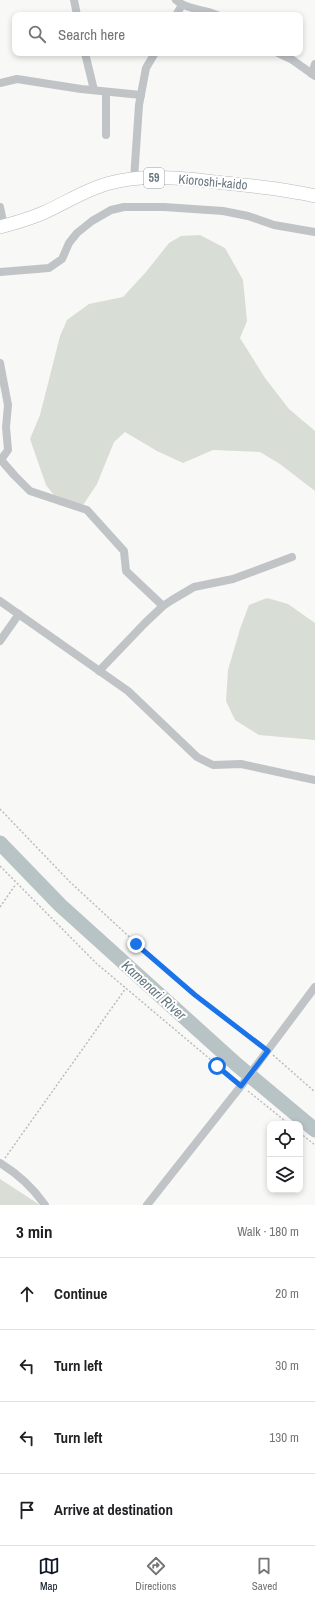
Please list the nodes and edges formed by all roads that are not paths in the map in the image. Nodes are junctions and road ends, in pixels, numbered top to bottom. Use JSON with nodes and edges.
{"nodes":[{"id":1,"x":74,"y":0,"type":"edge"},
{"id":2,"x":179,"y":2,"type":"edge"},
{"id":3,"x":76,"y":12,"type":"edge"},
{"id":4,"x":177,"y":12,"type":"edge"},
{"id":5,"x":210,"y":12,"type":"edge"},
{"id":6,"x":86,"y":56,"type":"edge"},
{"id":7,"x":153,"y":56,"type":"edge"},
{"id":8,"x":283,"y":56,"type":"edge"},
{"id":9,"x":315,"y":64,"type":"edge"},
{"id":10,"x":314,"y":75,"type":"edge"},
{"id":11,"x":0,"y":83,"type":"edge"},
{"id":12,"x":94,"y":90,"type":"junction"},
{"id":13,"x":106,"y":92,"type":"junction"},
{"id":14,"x":141,"y":95,"type":"junction"},
{"id":15,"x":106,"y":135,"type":"dead end"},
{"id":16,"x":134,"y":179,"type":"junction"},
{"id":17,"x":315,"y":196,"type":"edge"},
{"id":18,"x":0,"y":207,"type":"edge"},
{"id":19,"x":2,"y":227,"type":"edge"},
{"id":20,"x":315,"y":232,"type":"edge"},
{"id":21,"x":0,"y":272,"type":"edge"},
{"id":22,"x":0,"y":363,"type":"edge"},
{"id":23,"x":1,"y":460,"type":"edge"},
{"id":24,"x":292,"y":557,"type":"dead end"},
{"id":25,"x":0,"y":601,"type":"edge"},
{"id":26,"x":162,"y":606,"type":"junction"},
{"id":27,"x":19,"y":614,"type":"junction"},
{"id":28,"x":0,"y":640,"type":"edge"},
{"id":29,"x":99,"y":671,"type":"junction"},
{"id":30,"x":315,"y":780,"type":"edge"},
{"id":31,"x":315,"y":987,"type":"edge"},
{"id":32,"x":0,"y":1164,"type":"edge"},
{"id":33,"x":45,"y":1205,"type":"edge"},
{"id":34,"x":146,"y":1205,"type":"edge"}],
"edges":[{"from":1,"to":3,"type":"street"},
{"from":2,"to":4,"type":"street"},
{"from":2,"to":5,"type":"street"},
{"from":6,"to":12,"type":"street"},
{"from":7,"to":14,"type":"street"},
{"from":8,"to":10,"type":"street"},
{"from":9,"to":10,"type":"street"},
{"from":11,"to":12,"type":"street"},
{"from":12,"to":13,"type":"street"},
{"from":13,"to":14,"type":"street"},
{"from":13,"to":15,"type":"street"},
{"from":14,"to":16,"type":"street"},
{"from":16,"to":17,"type":"main road","name":"Kioroshi-kaido","number":"59"},
{"from":16,"to":19,"type":"main road","name":"Kioroshi-kaido","number":"59"},
{"from":18,"to":19,"type":"street"},
{"from":20,"to":21,"type":"street"},
{"from":22,"to":23,"type":"street"},
{"from":23,"to":26,"type":"street"},
{"from":24,"to":26,"type":"street"},
{"from":25,"to":27,"type":"street"},
{"from":26,"to":29,"type":"street"},
{"from":27,"to":28,"type":"street"},
{"from":27,"to":29,"type":"street"},
{"from":29,"to":30,"type":"street"},
{"from":31,"to":34,"type":"street"},
{"from":32,"to":33,"type":"street"}]}
